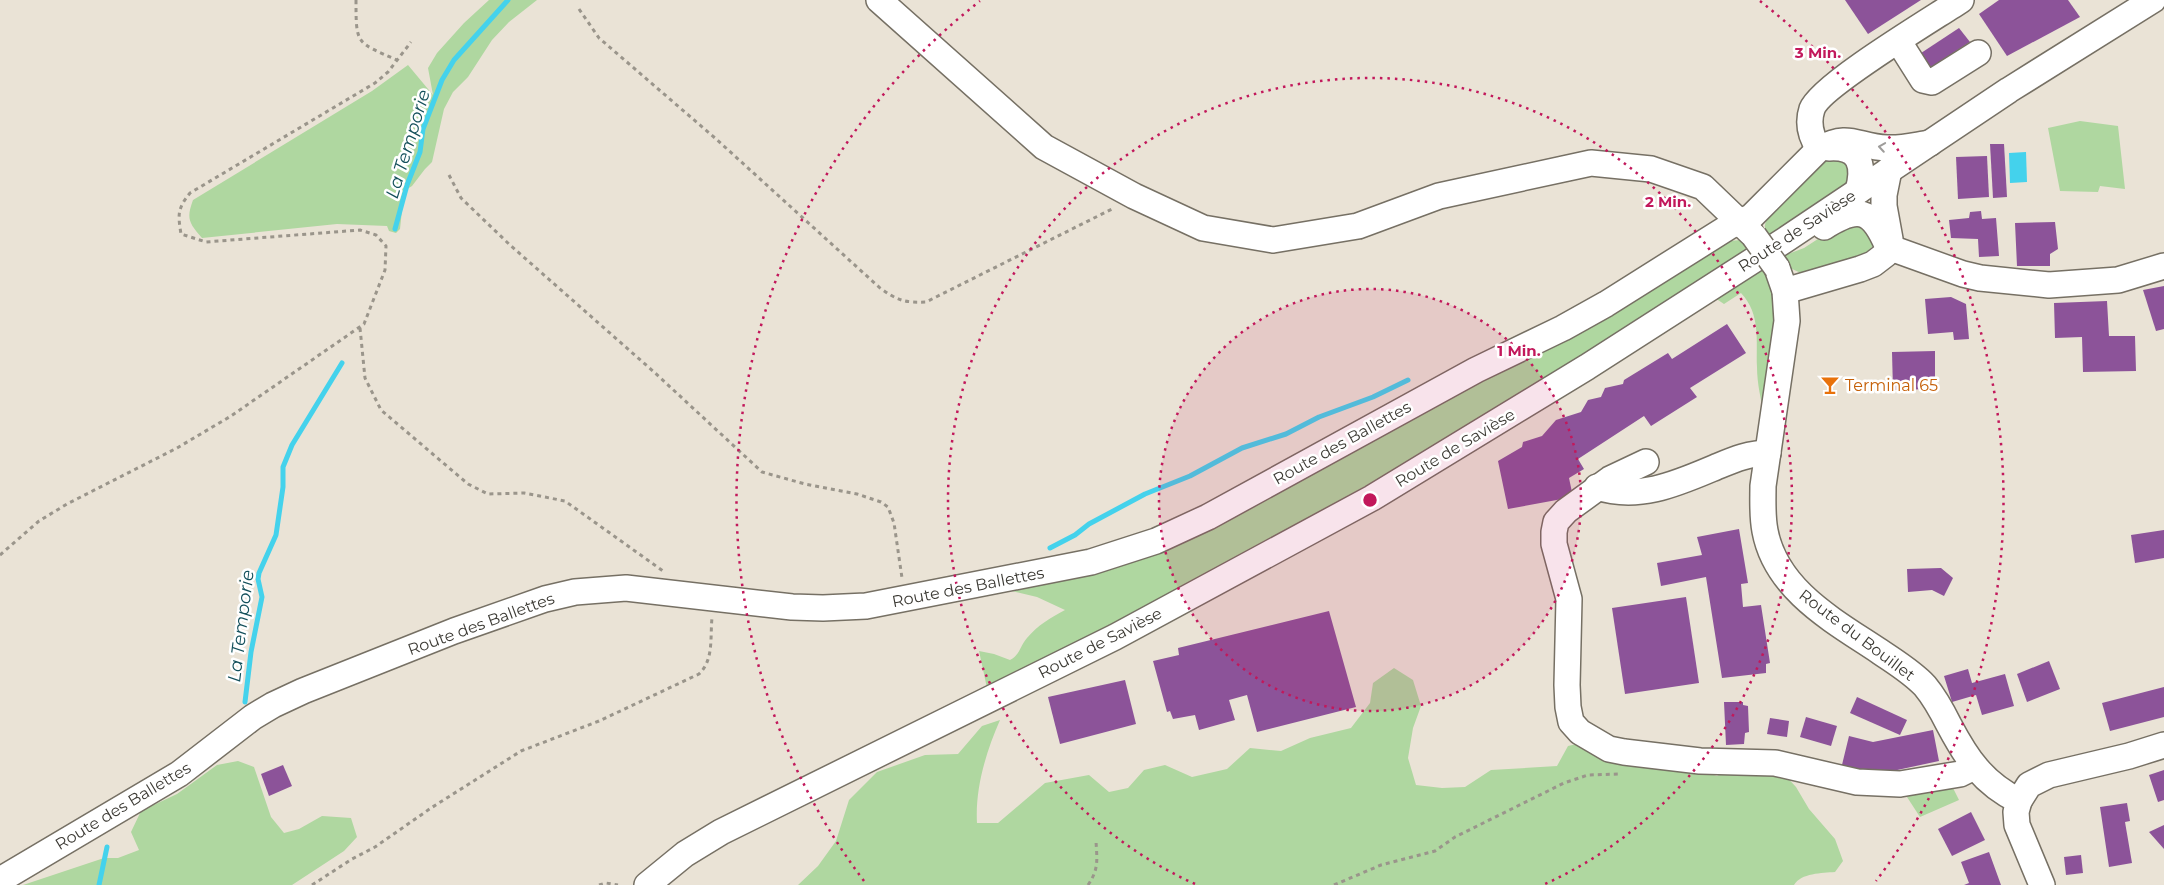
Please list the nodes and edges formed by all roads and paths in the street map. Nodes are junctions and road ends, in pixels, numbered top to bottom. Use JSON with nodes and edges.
{"nodes":[{"id":1,"x":356,"y":0,"type":"edge"},
{"id":2,"x":879,"y":0,"type":"edge"},
{"id":3,"x":1961,"y":0,"type":"edge"},
{"id":4,"x":2153,"y":0,"type":"edge"},
{"id":5,"x":579,"y":9,"type":"dead end"},
{"id":6,"x":410,"y":42,"type":"dead end"},
{"id":7,"x":1899,"y":42,"type":"junction"},
{"id":8,"x":1978,"y":53,"type":"dead end"},
{"id":9,"x":397,"y":60,"type":"junction"},
{"id":10,"x":1930,"y":143,"type":"junction"},
{"id":11,"x":1819,"y":149,"type":"junction"},
{"id":12,"x":1889,"y":170,"type":"junction"},
{"id":13,"x":449,"y":175,"type":"dead end"},
{"id":14,"x":1858,"y":191,"type":"junction"},
{"id":15,"x":1136,"y":197,"type":"junction"},
{"id":16,"x":1748,"y":229,"type":"junction"},
{"id":17,"x":1785,"y":240,"type":"junction"},
{"id":18,"x":1888,"y":247,"type":"junction"},
{"id":19,"x":2164,"y":266,"type":"edge"},
{"id":20,"x":1781,"y":279,"type":"junction"},
{"id":21,"x":360,"y":328,"type":"junction"},
{"id":22,"x":1768,"y":454,"type":"junction"},
{"id":23,"x":1646,"y":462,"type":"dead end"},
{"id":24,"x":1597,"y":487,"type":"junction"},
{"id":25,"x":0,"y":555,"type":"edge"},
{"id":26,"x":672,"y":592,"type":"junction"},
{"id":27,"x":715,"y":598,"type":"junction"},
{"id":28,"x":907,"y":599,"type":"junction"},
{"id":29,"x":2164,"y":745,"type":"edge"},
{"id":30,"x":1974,"y":767,"type":"junction"},
{"id":31,"x":1625,"y":774,"type":"dead end"},
{"id":32,"x":2019,"y":801,"type":"junction"},
{"id":33,"x":1096,"y":841,"type":"dead end"},
{"id":34,"x":0,"y":880,"type":"edge"},
{"id":35,"x":610,"y":884,"type":"edge"},
{"id":36,"x":312,"y":885,"type":"edge"},
{"id":37,"x":599,"y":885,"type":"edge"},
{"id":38,"x":618,"y":885,"type":"edge"},
{"id":39,"x":647,"y":885,"type":"edge"},
{"id":40,"x":1088,"y":885,"type":"edge"},
{"id":41,"x":1334,"y":885,"type":"edge"},
{"id":42,"x":2042,"y":885,"type":"edge"}],
"edges":[{"from":1,"to":9,"type":"path"},
{"from":2,"to":15,"type":"street"},
{"from":3,"to":7,"type":"street"},
{"from":4,"to":10,"type":"street","name":"Route de Savièse"},
{"from":5,"to":15,"type":"path"},
{"from":6,"to":9,"type":"path"},
{"from":7,"to":8,"type":"street"},
{"from":7,"to":11,"type":"street"},
{"from":9,"to":21,"type":"path"},
{"from":10,"to":11,"type":"street","one_way":true},
{"from":10,"to":12,"type":"street","name":"Route de Savièse"},
{"from":11,"to":14,"type":"street"},
{"from":11,"to":16,"type":"street","name":"Route des Ballettes"},
{"from":12,"to":14,"type":"street","name":"Route de Savièse"},
{"from":12,"to":18,"type":"street"},
{"from":13,"to":28,"type":"path"},
{"from":14,"to":17,"type":"street","name":"Route de Savièse"},
{"from":15,"to":16,"type":"street"},
{"from":16,"to":20,"type":"street","bridge":true},
{"from":16,"to":28,"type":"street","name":"Route des Ballettes"},
{"from":17,"to":18,"type":"street"},
{"from":17,"to":39,"type":"street","name":"Route de Savièse"},
{"from":18,"to":19,"type":"street"},
{"from":18,"to":20,"type":"street"},
{"from":20,"to":22,"type":"street","name":"Route du Bouillet"},
{"from":21,"to":25,"type":"path"},
{"from":21,"to":26,"type":"path"},
{"from":22,"to":24,"type":"street"},
{"from":22,"to":30,"type":"street","name":"Route du Bouillet"},
{"from":23,"to":24,"type":"street"},
{"from":24,"to":30,"type":"street"},
{"from":26,"to":27,"type":"street","name":"Route des Ballettes"},
{"from":26,"to":34,"type":"street","name":"Route des Ballettes"},
{"from":27,"to":28,"type":"street","name":"Route des Ballettes"},
{"from":27,"to":36,"type":"path"},
{"from":29,"to":32,"type":"street"},
{"from":30,"to":32,"type":"street","name":"Route du Bouillet"},
{"from":31,"to":41,"type":"path"},
{"from":32,"to":42,"type":"street"},
{"from":33,"to":40,"type":"path"},
{"from":35,"to":37,"type":"path"},
{"from":35,"to":38,"type":"path"}]}
